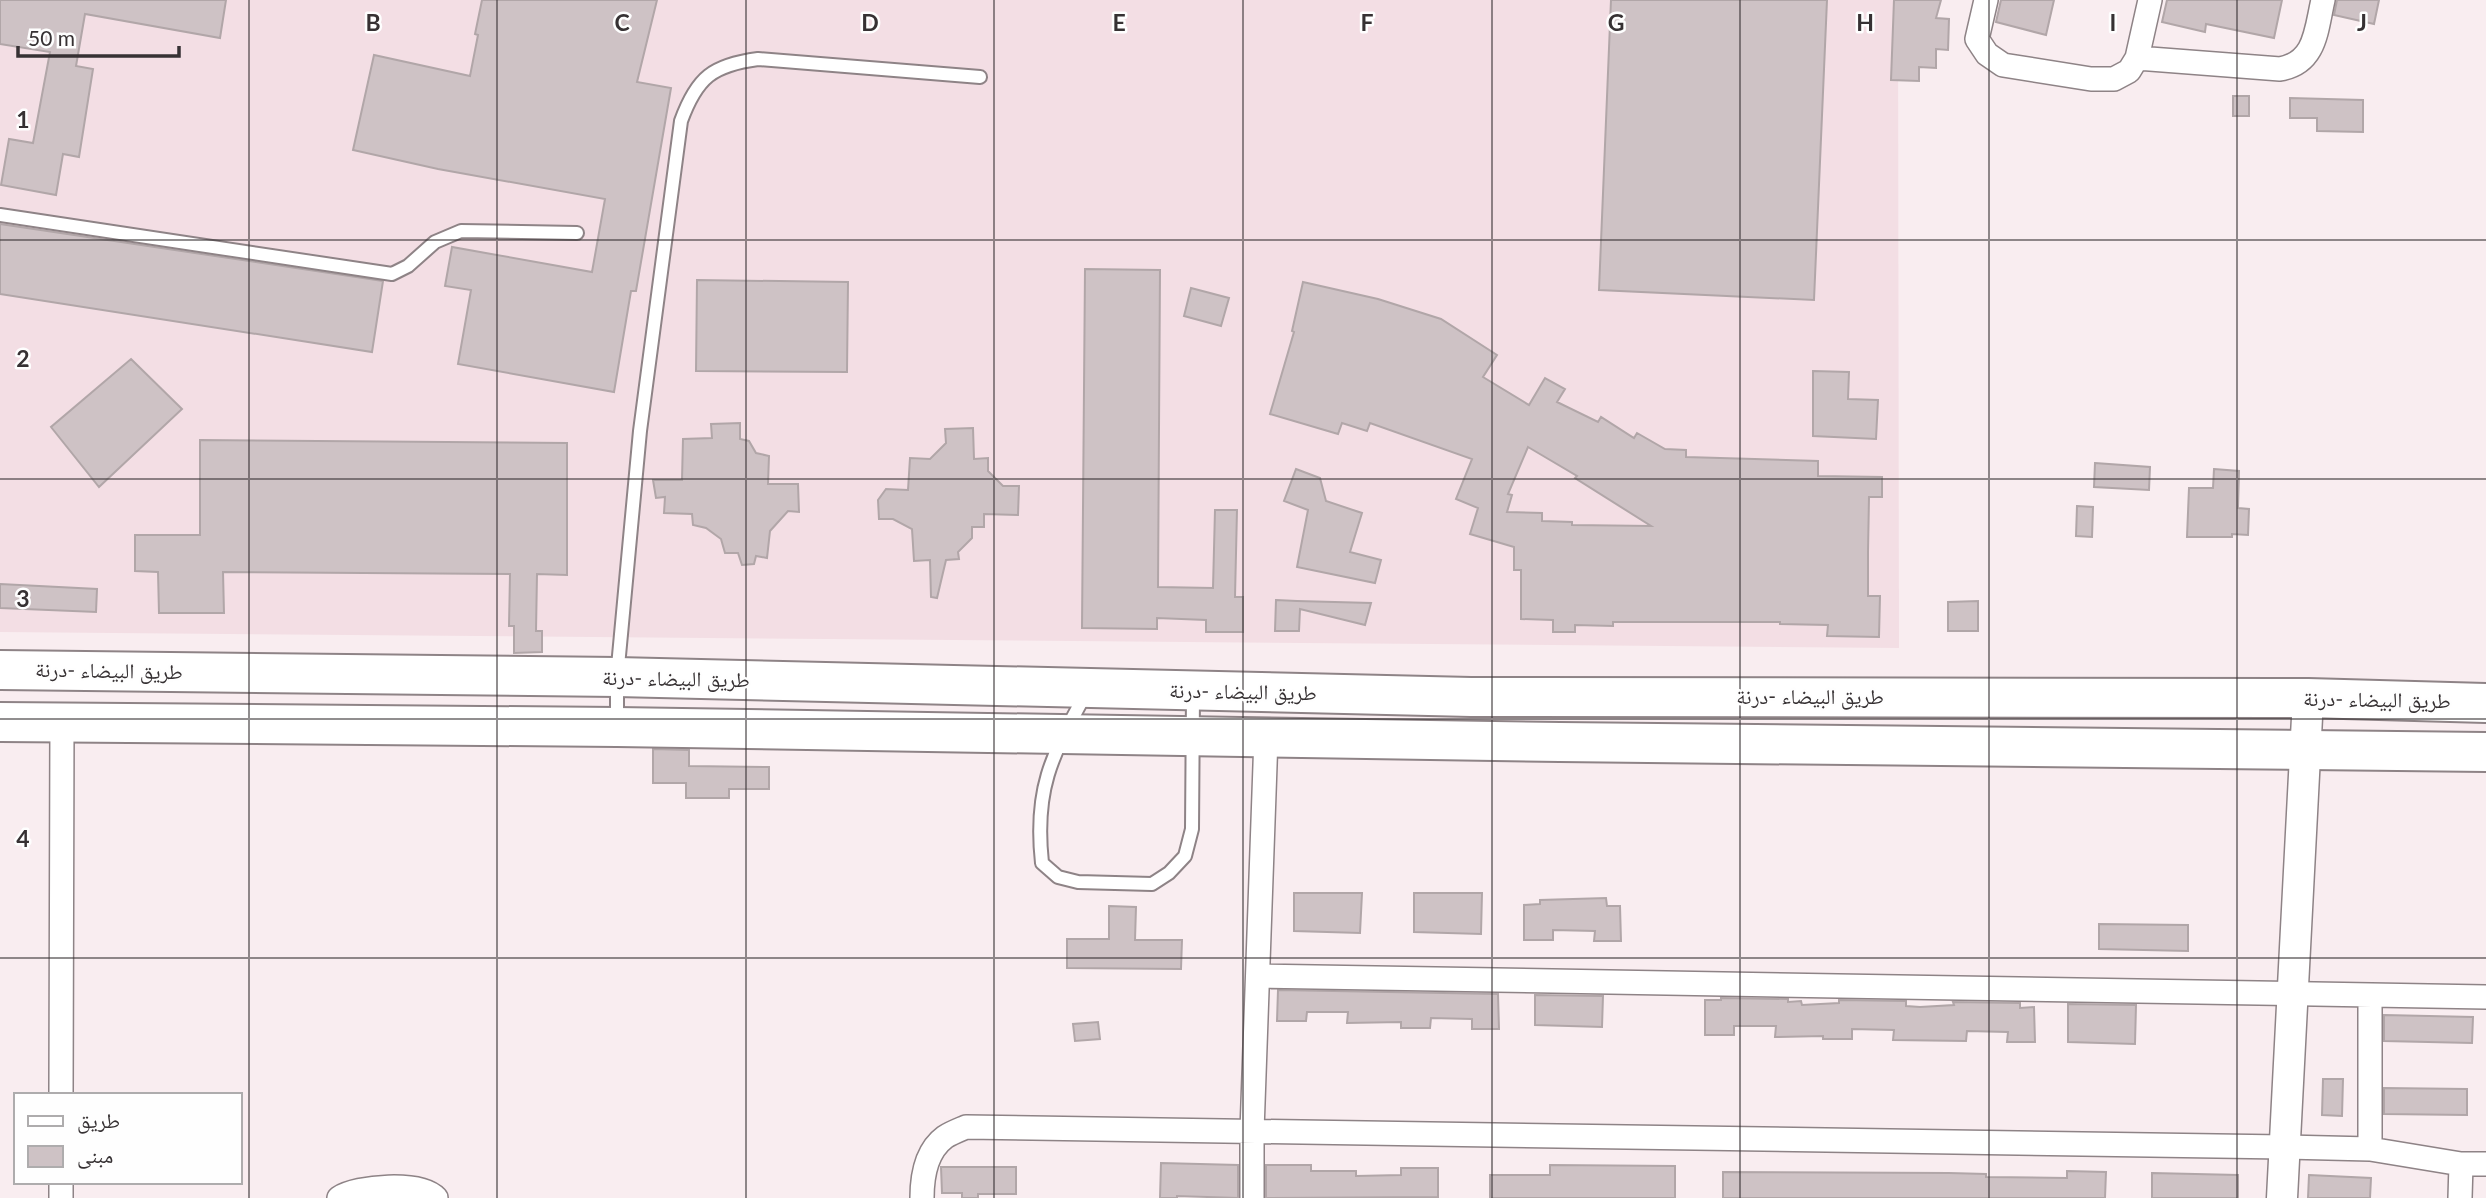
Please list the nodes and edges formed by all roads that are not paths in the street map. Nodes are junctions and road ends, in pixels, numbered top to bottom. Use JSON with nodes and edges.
{"nodes":[{"id":1,"x":1986,"y":0,"type":"edge"},
{"id":2,"x":2150,"y":0,"type":"edge"},
{"id":3,"x":2323,"y":0,"type":"edge"},
{"id":4,"x":2137,"y":58,"type":"junction"},
{"id":5,"x":980,"y":78,"type":"dead end"},
{"id":6,"x":0,"y":215,"type":"edge"},
{"id":7,"x":577,"y":233,"type":"dead end"},
{"id":8,"x":0,"y":670,"type":"edge"},
{"id":9,"x":617,"y":677,"type":"junction"},
{"id":10,"x":1088,"y":690,"type":"junction"},
{"id":11,"x":1193,"y":691,"type":"junction"},
{"id":12,"x":2308,"y":698,"type":"junction"},
{"id":13,"x":2486,"y":703,"type":"edge"},
{"id":14,"x":61,"y":721,"type":"junction"},
{"id":15,"x":0,"y":722,"type":"edge"},
{"id":16,"x":618,"y":727,"type":"junction"},
{"id":17,"x":1064,"y":733,"type":"junction"},
{"id":18,"x":1194,"y":736,"type":"junction"},
{"id":19,"x":1266,"y":737,"type":"junction"},
{"id":20,"x":2304,"y":750,"type":"junction"},
{"id":21,"x":2486,"y":752,"type":"edge"},
{"id":22,"x":1258,"y":976,"type":"junction"},
{"id":23,"x":2292,"y":992,"type":"junction"},
{"id":24,"x":2370,"y":995,"type":"junction"},
{"id":25,"x":2486,"y":997,"type":"edge"},
{"id":26,"x":61,"y":1093,"type":"edge"},
{"id":27,"x":1252,"y":1132,"type":"junction"},
{"id":28,"x":2284,"y":1147,"type":"junction"},
{"id":29,"x":2370,"y":1149,"type":"junction"},
{"id":30,"x":2461,"y":1164,"type":"junction"},
{"id":31,"x":2486,"y":1164,"type":"edge"},
{"id":32,"x":339,"y":1198,"type":"edge"},
{"id":33,"x":436,"y":1198,"type":"edge"},
{"id":34,"x":922,"y":1198,"type":"edge"},
{"id":35,"x":1252,"y":1198,"type":"edge"},
{"id":36,"x":2282,"y":1198,"type":"edge"},
{"id":37,"x":2460,"y":1198,"type":"edge"}],
"edges":[{"from":1,"to":4,"type":"street"},
{"from":2,"to":4,"type":"street"},
{"from":3,"to":4,"type":"street"},
{"from":5,"to":9,"type":"lane"},
{"from":6,"to":7,"type":"lane"},
{"from":8,"to":9,"type":"highway","name":"طريق البيضاء -درنة"},
{"from":9,"to":10,"type":"highway","name":"طريق البيضاء -درنة"},
{"from":9,"to":16,"type":"lane"},
{"from":10,"to":11,"type":"highway","name":"طريق البيضاء -درنة"},
{"from":10,"to":17,"type":"lane"},
{"from":11,"to":12,"type":"highway","name":"طريق البيضاء -درنة"},
{"from":11,"to":18,"type":"lane"},
{"from":12,"to":13,"type":"highway","name":"طريق البيضاء -درنة"},
{"from":12,"to":20,"type":"street"},
{"from":14,"to":15,"type":"highway"},
{"from":14,"to":16,"type":"highway"},
{"from":14,"to":26,"type":"street"},
{"from":16,"to":17,"type":"highway"},
{"from":17,"to":18,"type":"highway"},
{"from":17,"to":18,"type":"lane"},
{"from":18,"to":19,"type":"highway"},
{"from":19,"to":20,"type":"highway"},
{"from":19,"to":22,"type":"street"},
{"from":20,"to":21,"type":"highway"},
{"from":20,"to":23,"type":"street"},
{"from":22,"to":23,"type":"street"},
{"from":22,"to":27,"type":"street"},
{"from":23,"to":24,"type":"street"},
{"from":23,"to":28,"type":"street"},
{"from":24,"to":25,"type":"street"},
{"from":24,"to":29,"type":"street"},
{"from":27,"to":28,"type":"street"},
{"from":27,"to":34,"type":"street"},
{"from":27,"to":35,"type":"street"},
{"from":28,"to":29,"type":"street"},
{"from":28,"to":36,"type":"street"},
{"from":29,"to":30,"type":"street"},
{"from":30,"to":31,"type":"street"},
{"from":30,"to":37,"type":"street"},
{"from":32,"to":33,"type":"street"}]}
